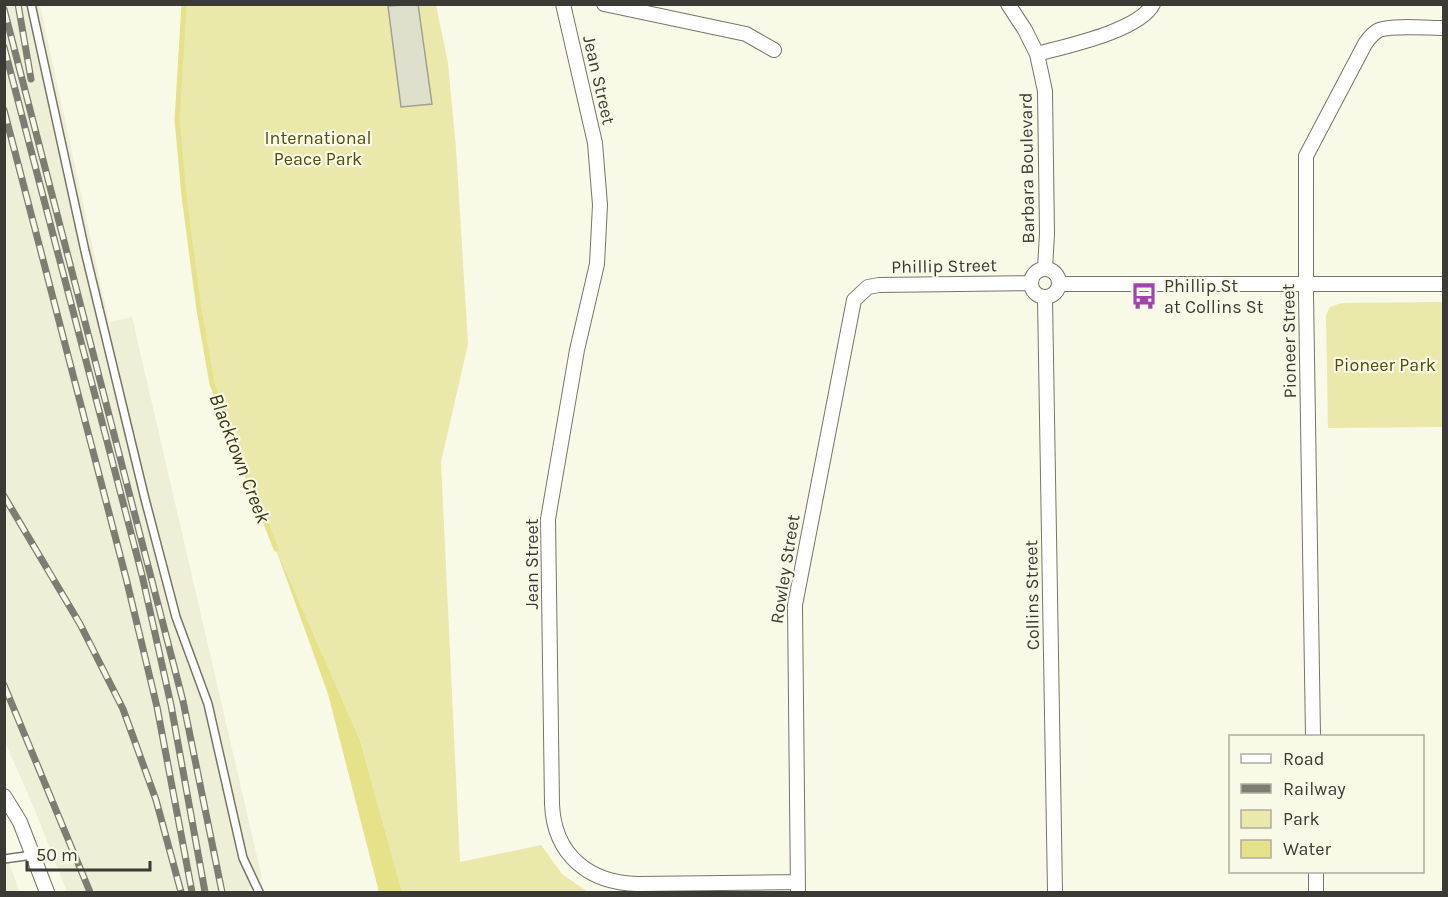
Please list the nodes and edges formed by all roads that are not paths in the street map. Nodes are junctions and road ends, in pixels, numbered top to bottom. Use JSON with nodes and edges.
{"nodes":[{"id":1,"x":31,"y":4,"type":"edge"},
{"id":2,"x":563,"y":4,"type":"edge"},
{"id":3,"x":604,"y":4,"type":"edge"},
{"id":4,"x":1008,"y":4,"type":"edge"},
{"id":5,"x":1153,"y":4,"type":"edge"},
{"id":6,"x":1443,"y":28,"type":"edge"},
{"id":7,"x":774,"y":50,"type":"dead end"},
{"id":8,"x":1036,"y":54,"type":"junction"},
{"id":9,"x":1045,"y":268,"type":"junction"},
{"id":10,"x":1306,"y":283,"type":"junction"},
{"id":11,"x":1031,"y":284,"type":"junction"},
{"id":12,"x":1059,"y":284,"type":"junction"},
{"id":13,"x":1443,"y":284,"type":"edge"},
{"id":14,"x":859,"y":294,"type":"joint"},
{"id":15,"x":1045,"y":298,"type":"junction"},
{"id":16,"x":1313,"y":735,"type":"edge"},
{"id":17,"x":4,"y":796,"type":"edge"},
{"id":18,"x":33,"y":855,"type":"junction"},
{"id":19,"x":4,"y":859,"type":"edge"},
{"id":20,"x":1316,"y":873,"type":"edge"},
{"id":21,"x":798,"y":887,"type":"edge"},
{"id":22,"x":47,"y":892,"type":"edge"},
{"id":23,"x":259,"y":892,"type":"edge"},
{"id":24,"x":1055,"y":892,"type":"edge"},
{"id":25,"x":1316,"y":892,"type":"edge"}],
"edges":[{"from":1,"to":23,"type":"lane"},
{"from":2,"to":21,"type":"street","name":"Jean Street"},
{"from":3,"to":7,"type":"street"},
{"from":4,"to":8,"type":"street","name":"Barbara Boulevard"},
{"from":5,"to":8,"type":"street"},
{"from":6,"to":10,"type":"street","name":"Pioneer Street"},
{"from":8,"to":9,"type":"street","name":"Barbara Boulevard"},
{"from":9,"to":11,"type":"street"},
{"from":9,"to":12,"type":"street"},
{"from":10,"to":12,"type":"street"},
{"from":10,"to":13,"type":"street"},
{"from":10,"to":16,"type":"street","name":"Pioneer Street"},
{"from":11,"to":14,"type":"street","name":"Phillip Street"},
{"from":11,"to":15,"type":"street"},
{"from":12,"to":15,"type":"street"},
{"from":14,"to":21,"type":"street","name":"Rowley Street"},
{"from":15,"to":24,"type":"street","name":"Collins Street"},
{"from":17,"to":18,"type":"street"},
{"from":18,"to":19,"type":"lane"},
{"from":18,"to":22,"type":"street"},
{"from":20,"to":25,"type":"street"}]}
